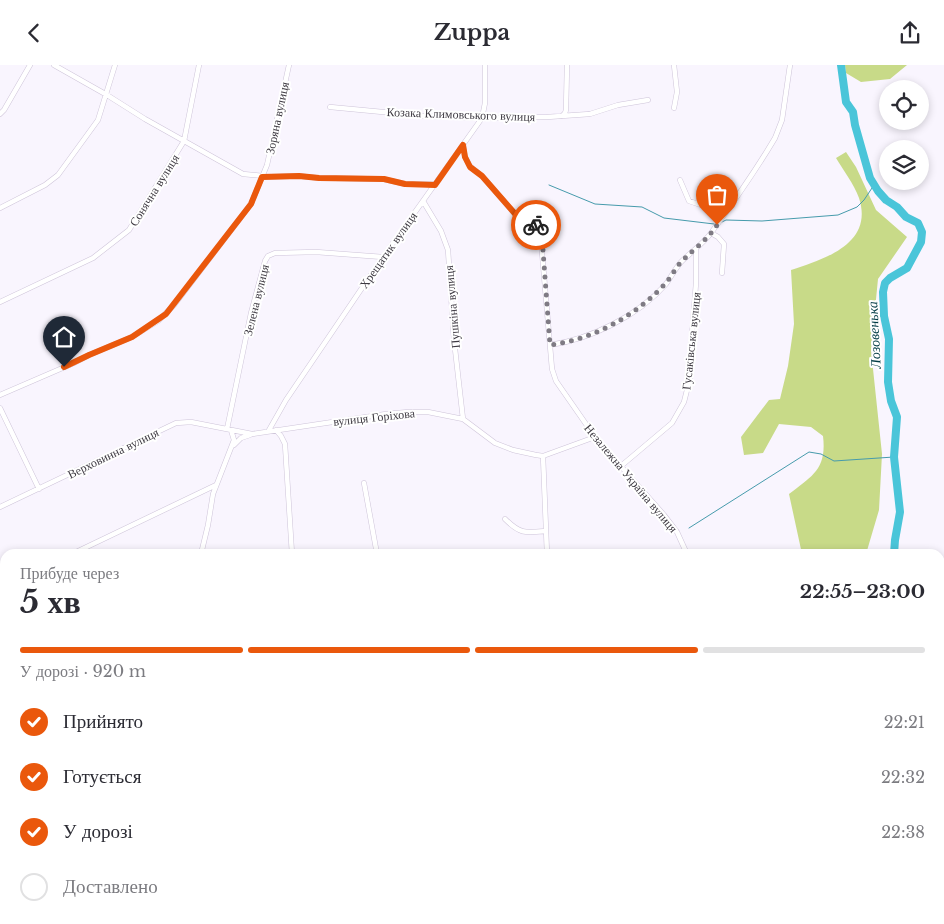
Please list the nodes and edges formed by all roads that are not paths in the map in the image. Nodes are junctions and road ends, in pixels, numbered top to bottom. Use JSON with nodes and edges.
{"nodes":[{"id":1,"x":30,"y":65,"type":"edge"},
{"id":2,"x":54,"y":65,"type":"edge"},
{"id":3,"x":115,"y":65,"type":"edge"},
{"id":4,"x":199,"y":65,"type":"edge"},
{"id":5,"x":289,"y":65,"type":"edge"},
{"id":6,"x":485,"y":65,"type":"edge"},
{"id":7,"x":567,"y":65,"type":"edge"},
{"id":8,"x":674,"y":65,"type":"edge"},
{"id":9,"x":790,"y":65,"type":"edge"},
{"id":10,"x":107,"y":95,"type":"junction"},
{"id":11,"x":648,"y":99,"type":"dead end"},
{"id":12,"x":330,"y":107,"type":"dead end"},
{"id":13,"x":674,"y":108,"type":"dead end"},
{"id":14,"x":0,"y":114,"type":"edge"},
{"id":15,"x":562,"y":116,"type":"junction"},
{"id":16,"x":482,"y":118,"type":"junction"},
{"id":17,"x":184,"y":141,"type":"junction"},
{"id":18,"x":463,"y":145,"type":"junction"},
{"id":19,"x":262,"y":176,"type":"junction"},
{"id":20,"x":680,"y":180,"type":"dead end"},
{"id":21,"x":435,"y":185,"type":"junction"},
{"id":22,"x":423,"y":201,"type":"junction"},
{"id":23,"x":0,"y":208,"type":"edge"},
{"id":24,"x":720,"y":219,"type":"junction"},
{"id":25,"x":711,"y":233,"type":"junction"},
{"id":26,"x":696,"y":250,"type":"junction"},
{"id":27,"x":383,"y":257,"type":"junction"},
{"id":28,"x":722,"y":273,"type":"dead end"},
{"id":29,"x":0,"y":302,"type":"edge"},
{"id":30,"x":550,"y":345,"type":"junction"},
{"id":31,"x":0,"y":395,"type":"edge"},
{"id":32,"x":0,"y":408,"type":"edge"},
{"id":33,"x":463,"y":419,"type":"junction"},
{"id":34,"x":229,"y":430,"type":"junction"},
{"id":35,"x":276,"y":430,"type":"junction"},
{"id":36,"x":269,"y":431,"type":"junction"},
{"id":37,"x":252,"y":434,"type":"junction"},
{"id":38,"x":594,"y":437,"type":"junction"},
{"id":39,"x":233,"y":446,"type":"junction"},
{"id":40,"x":543,"y":456,"type":"junction"},
{"id":41,"x":621,"y":466,"type":"junction"},
{"id":42,"x":364,"y":483,"type":"dead end"},
{"id":43,"x":216,"y":485,"type":"junction"},
{"id":44,"x":39,"y":489,"type":"junction"},
{"id":45,"x":0,"y":507,"type":"edge"},
{"id":46,"x":505,"y":519,"type":"dead end"},
{"id":47,"x":545,"y":531,"type":"junction"},
{"id":48,"x":82,"y":549,"type":"edge"},
{"id":49,"x":202,"y":549,"type":"edge"},
{"id":50,"x":292,"y":549,"type":"edge"},
{"id":51,"x":376,"y":549,"type":"edge"},
{"id":52,"x":547,"y":549,"type":"edge"},
{"id":53,"x":685,"y":549,"type":"edge"}],
"edges":[{"from":1,"to":14,"type":"street"},
{"from":2,"to":10,"type":"street"},
{"from":3,"to":10,"type":"street"},
{"from":4,"to":17,"type":"street","name":"Сонячна вулиця"},
{"from":5,"to":19,"type":"street","name":"Зоряна вулиця"},
{"from":6,"to":16,"type":"street","name":"Хрещатик вулиця"},
{"from":7,"to":15,"type":"street"},
{"from":8,"to":13,"type":"street"},
{"from":9,"to":24,"type":"street"},
{"from":10,"to":17,"type":"street"},
{"from":10,"to":23,"type":"street"},
{"from":11,"to":15,"type":"street","name":"Козака Климовського вулиця"},
{"from":12,"to":16,"type":"street","name":"Козака Климовського вулиця"},
{"from":15,"to":16,"type":"street","name":"Козака Климовського вулиця"},
{"from":16,"to":18,"type":"street","name":"Хрещатик вулиця"},
{"from":17,"to":19,"type":"street"},
{"from":17,"to":29,"type":"street","name":"Сонячна вулиця"},
{"from":18,"to":21,"type":"street","name":"Хрещатик вулиця"},
{"from":18,"to":30,"type":"street","name":"Незалежна Україна вулиця"},
{"from":19,"to":21,"type":"street"},
{"from":19,"to":31,"type":"street","name":"Зоряна вулиця"},
{"from":20,"to":24,"type":"street"},
{"from":21,"to":22,"type":"street","name":"Хрещатик вулиця"},
{"from":22,"to":27,"type":"street","name":"Хрещатик вулиця"},
{"from":22,"to":33,"type":"street","name":"Пушкіна вулиця"},
{"from":24,"to":25,"type":"street"},
{"from":25,"to":26,"type":"street"},
{"from":25,"to":28,"type":"street"},
{"from":26,"to":30,"type":"street"},
{"from":26,"to":41,"type":"street","name":"Гусаківська вулиця"},
{"from":27,"to":34,"type":"street","name":"Зелена вулиця"},
{"from":27,"to":36,"type":"street","name":"Хрещатик вулиця"},
{"from":30,"to":38,"type":"street","name":"Незалежна Україна вулиця"},
{"from":32,"to":44,"type":"street"},
{"from":33,"to":35,"type":"street","name":"вулиця Горіхова"},
{"from":33,"to":40,"type":"street","name":"вулиця Горіхова"},
{"from":34,"to":37,"type":"street","name":"вулиця Горіхова"},
{"from":34,"to":39,"type":"street"},
{"from":34,"to":44,"type":"street","name":"Верховинна вулиця"},
{"from":35,"to":36,"type":"street","name":"вулиця Горіхова"},
{"from":35,"to":50,"type":"street"},
{"from":36,"to":37,"type":"street","name":"вулиця Горіхова"},
{"from":37,"to":39,"type":"street"},
{"from":38,"to":40,"type":"street"},
{"from":38,"to":41,"type":"street","name":"Незалежна Україна вулиця"},
{"from":39,"to":43,"type":"street"},
{"from":40,"to":47,"type":"street"},
{"from":41,"to":53,"type":"street","name":"Незалежна Україна вулиця"},
{"from":42,"to":51,"type":"street"},
{"from":43,"to":48,"type":"street"},
{"from":43,"to":49,"type":"street"},
{"from":44,"to":45,"type":"street","name":"Верховинна вулиця"},
{"from":46,"to":47,"type":"street"},
{"from":47,"to":52,"type":"street"}]}
